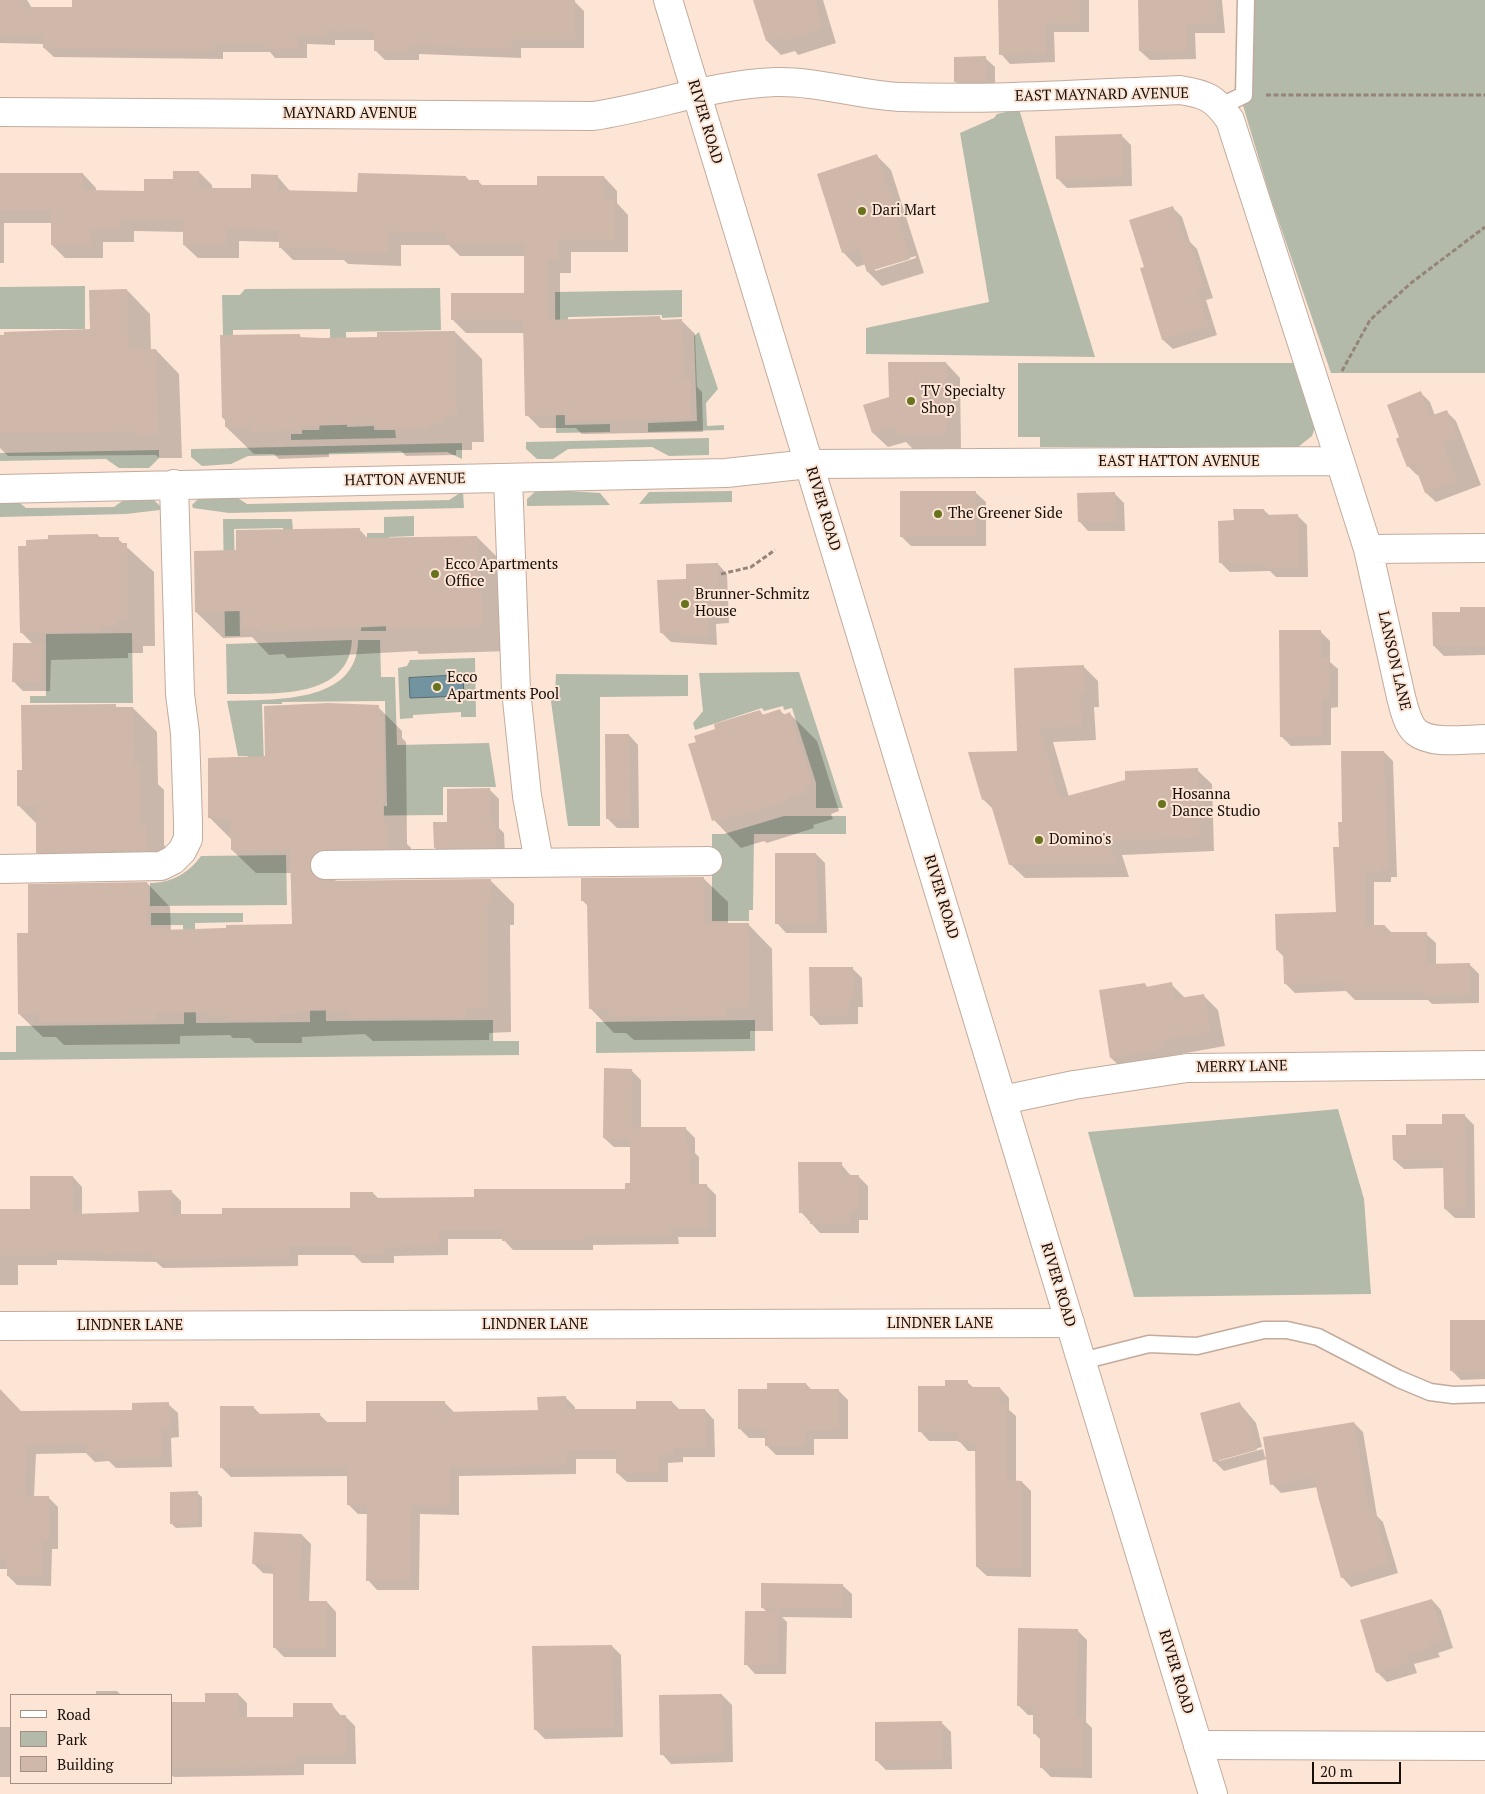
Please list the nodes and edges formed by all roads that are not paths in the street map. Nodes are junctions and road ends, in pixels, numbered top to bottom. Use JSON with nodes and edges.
{"nodes":[{"id":1,"x":668,"y":0,"type":"edge"},
{"id":2,"x":1246,"y":0,"type":"edge"},
{"id":3,"x":697,"y":94,"type":"junction"},
{"id":4,"x":1232,"y":101,"type":"junction"},
{"id":5,"x":0,"y":112,"type":"edge"},
{"id":6,"x":1340,"y":461,"type":"junction"},
{"id":7,"x":809,"y":464,"type":"junction"},
{"id":8,"x":508,"y":478,"type":"junction"},
{"id":9,"x":174,"y":484,"type":"junction"},
{"id":10,"x":0,"y":489,"type":"edge"},
{"id":11,"x":1485,"y":548,"type":"edge"},
{"id":12,"x":1368,"y":549,"type":"junction"},
{"id":13,"x":1485,"y":739,"type":"edge"},
{"id":14,"x":708,"y":861,"type":"dead end"},
{"id":15,"x":539,"y":862,"type":"junction"},
{"id":16,"x":325,"y":864,"type":"dead end"},
{"id":17,"x":0,"y":869,"type":"edge"},
{"id":18,"x":1485,"y":1065,"type":"edge"},
{"id":19,"x":1002,"y":1100,"type":"junction"},
{"id":20,"x":1070,"y":1324,"type":"junction"},
{"id":21,"x":0,"y":1326,"type":"edge"},
{"id":22,"x":1082,"y":1361,"type":"junction"},
{"id":23,"x":1485,"y":1394,"type":"edge"},
{"id":24,"x":1198,"y":1745,"type":"junction"},
{"id":25,"x":1485,"y":1746,"type":"edge"},
{"id":26,"x":1213,"y":1794,"type":"edge"}],
"edges":[{"from":1,"to":3,"type":"street","name":"RIVER ROAD"},
{"from":2,"to":4,"type":"lane"},
{"from":3,"to":4,"type":"street","name":"EAST MAYNARD AVENUE"},
{"from":3,"to":5,"type":"street","name":"MAYNARD AVENUE"},
{"from":3,"to":7,"type":"street","name":"RIVER ROAD"},
{"from":4,"to":6,"type":"street"},
{"from":6,"to":7,"type":"street","name":"EAST HATTON AVENUE"},
{"from":6,"to":12,"type":"street"},
{"from":7,"to":8,"type":"street","name":"HATTON AVENUE"},
{"from":7,"to":19,"type":"street","name":"RIVER ROAD"},
{"from":8,"to":9,"type":"street","name":"HATTON AVENUE"},
{"from":8,"to":15,"type":"street"},
{"from":9,"to":10,"type":"street","name":"HATTON AVENUE"},
{"from":9,"to":17,"type":"street"},
{"from":11,"to":12,"type":"street"},
{"from":12,"to":13,"type":"street","name":"LANSON LANE"},
{"from":14,"to":15,"type":"street"},
{"from":15,"to":16,"type":"street"},
{"from":18,"to":19,"type":"street","name":"MERRY LANE"},
{"from":19,"to":20,"type":"street","name":"RIVER ROAD"},
{"from":20,"to":21,"type":"street","name":"LINDNER LANE"},
{"from":20,"to":22,"type":"street","name":"RIVER ROAD"},
{"from":22,"to":23,"type":"lane"},
{"from":22,"to":24,"type":"street","name":"RIVER ROAD"},
{"from":24,"to":25,"type":"street"},
{"from":24,"to":26,"type":"street","name":"RIVER ROAD"}]}
